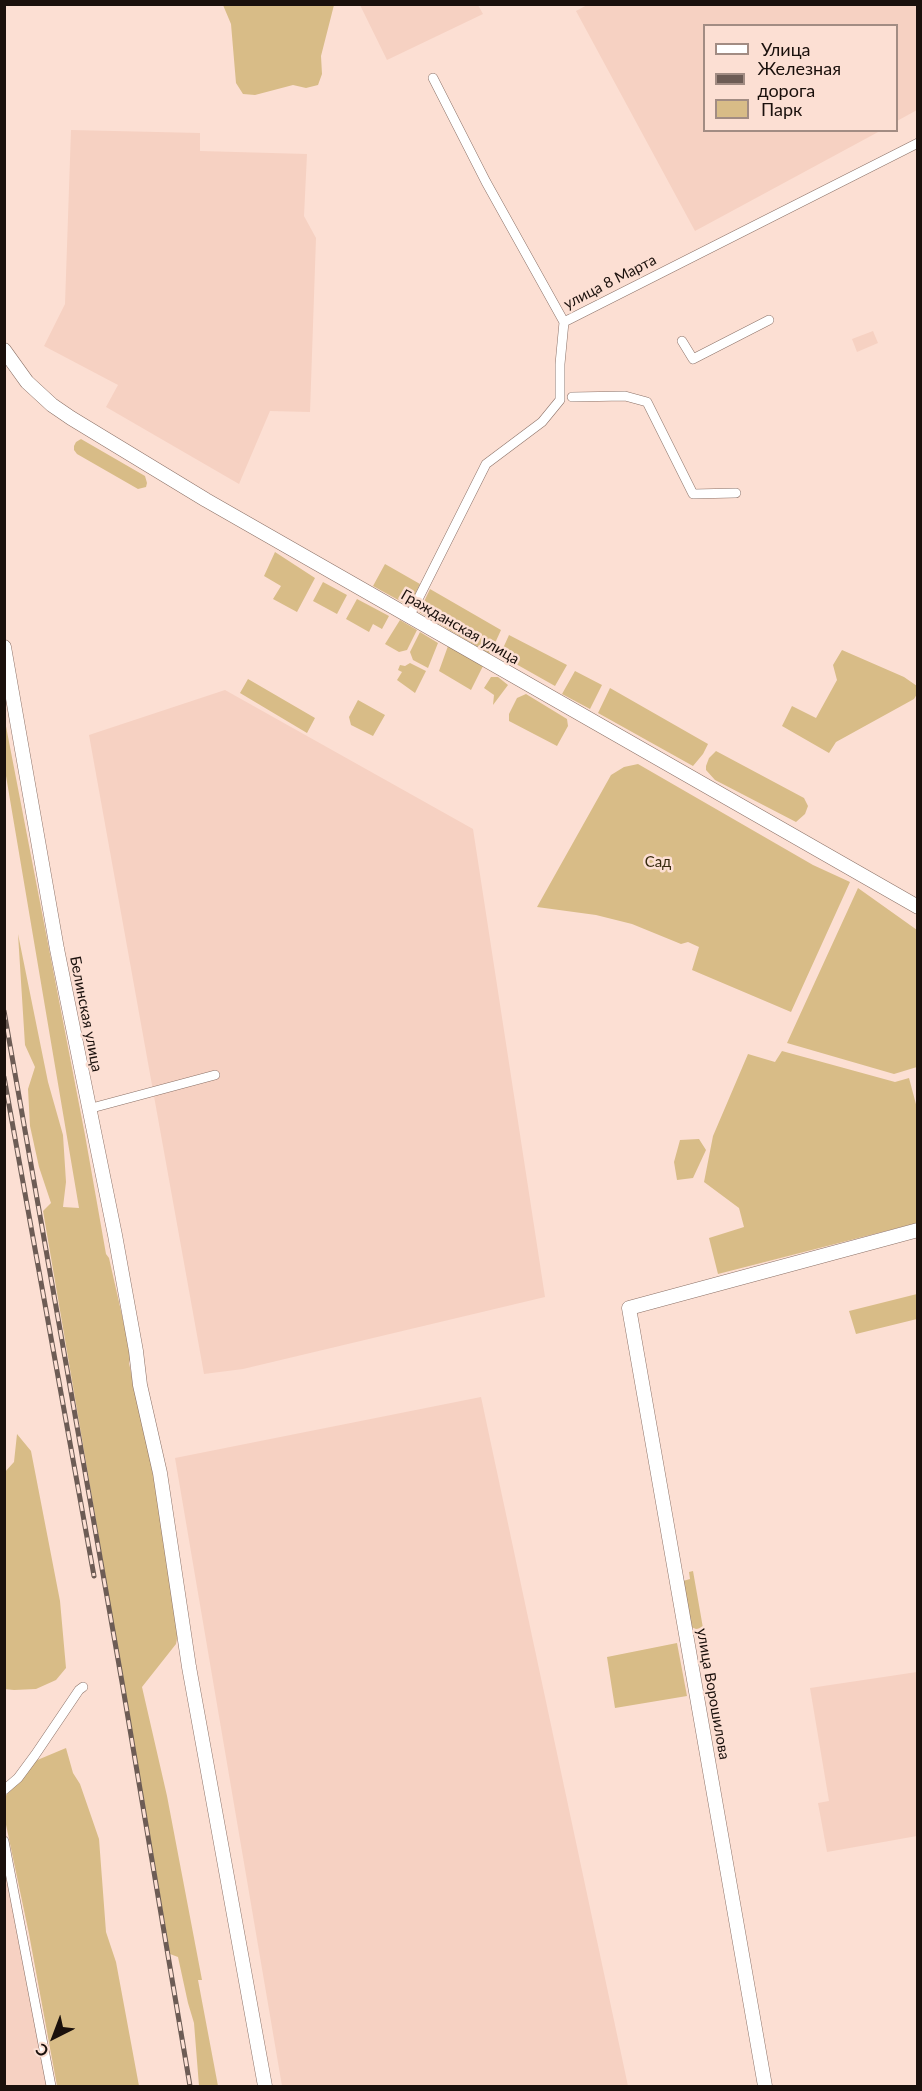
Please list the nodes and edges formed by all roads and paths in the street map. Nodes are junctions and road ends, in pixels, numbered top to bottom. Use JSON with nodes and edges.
{"nodes":[{"id":1,"x":433,"y":78,"type":"dead end"},
{"id":2,"x":918,"y":142,"type":"edge"},
{"id":3,"x":769,"y":320,"type":"dead end"},
{"id":4,"x":564,"y":322,"type":"junction"},
{"id":5,"x":682,"y":341,"type":"dead end"},
{"id":6,"x":5,"y":351,"type":"edge"},
{"id":7,"x":572,"y":397,"type":"dead end"},
{"id":8,"x":736,"y":493,"type":"dead end"},
{"id":9,"x":409,"y":616,"type":"junction"},
{"id":10,"x":4,"y":647,"type":"edge"},
{"id":11,"x":918,"y":907,"type":"edge"},
{"id":12,"x":215,"y":1075,"type":"dead end"},
{"id":13,"x":88,"y":1109,"type":"junction"},
{"id":14,"x":918,"y":1230,"type":"edge"},
{"id":15,"x":83,"y":1687,"type":"dead end"},
{"id":16,"x":4,"y":1790,"type":"edge"},
{"id":17,"x":4,"y":1841,"type":"edge"},
{"id":18,"x":51,"y":2086,"type":"edge"},
{"id":19,"x":265,"y":2086,"type":"edge"},
{"id":20,"x":765,"y":2086,"type":"edge"}],
"edges":[{"from":1,"to":4,"type":"street","name":"улица 8 Марта"},
{"from":2,"to":4,"type":"street","name":"улица 8 Марта"},
{"from":3,"to":5,"type":"street"},
{"from":4,"to":9,"type":"street"},
{"from":6,"to":9,"type":"street","name":"Гражданская улица"},
{"from":7,"to":8,"type":"street"},
{"from":9,"to":11,"type":"street","name":"Гражданская улица"},
{"from":10,"to":13,"type":"street","name":"Белинская улица"},
{"from":12,"to":13,"type":"street"},
{"from":13,"to":19,"type":"street","name":"Белинская улица"},
{"from":14,"to":20,"type":"street","name":"улица Ворошилова"},
{"from":15,"to":16,"type":"street"},
{"from":17,"to":18,"type":"street"}]}
